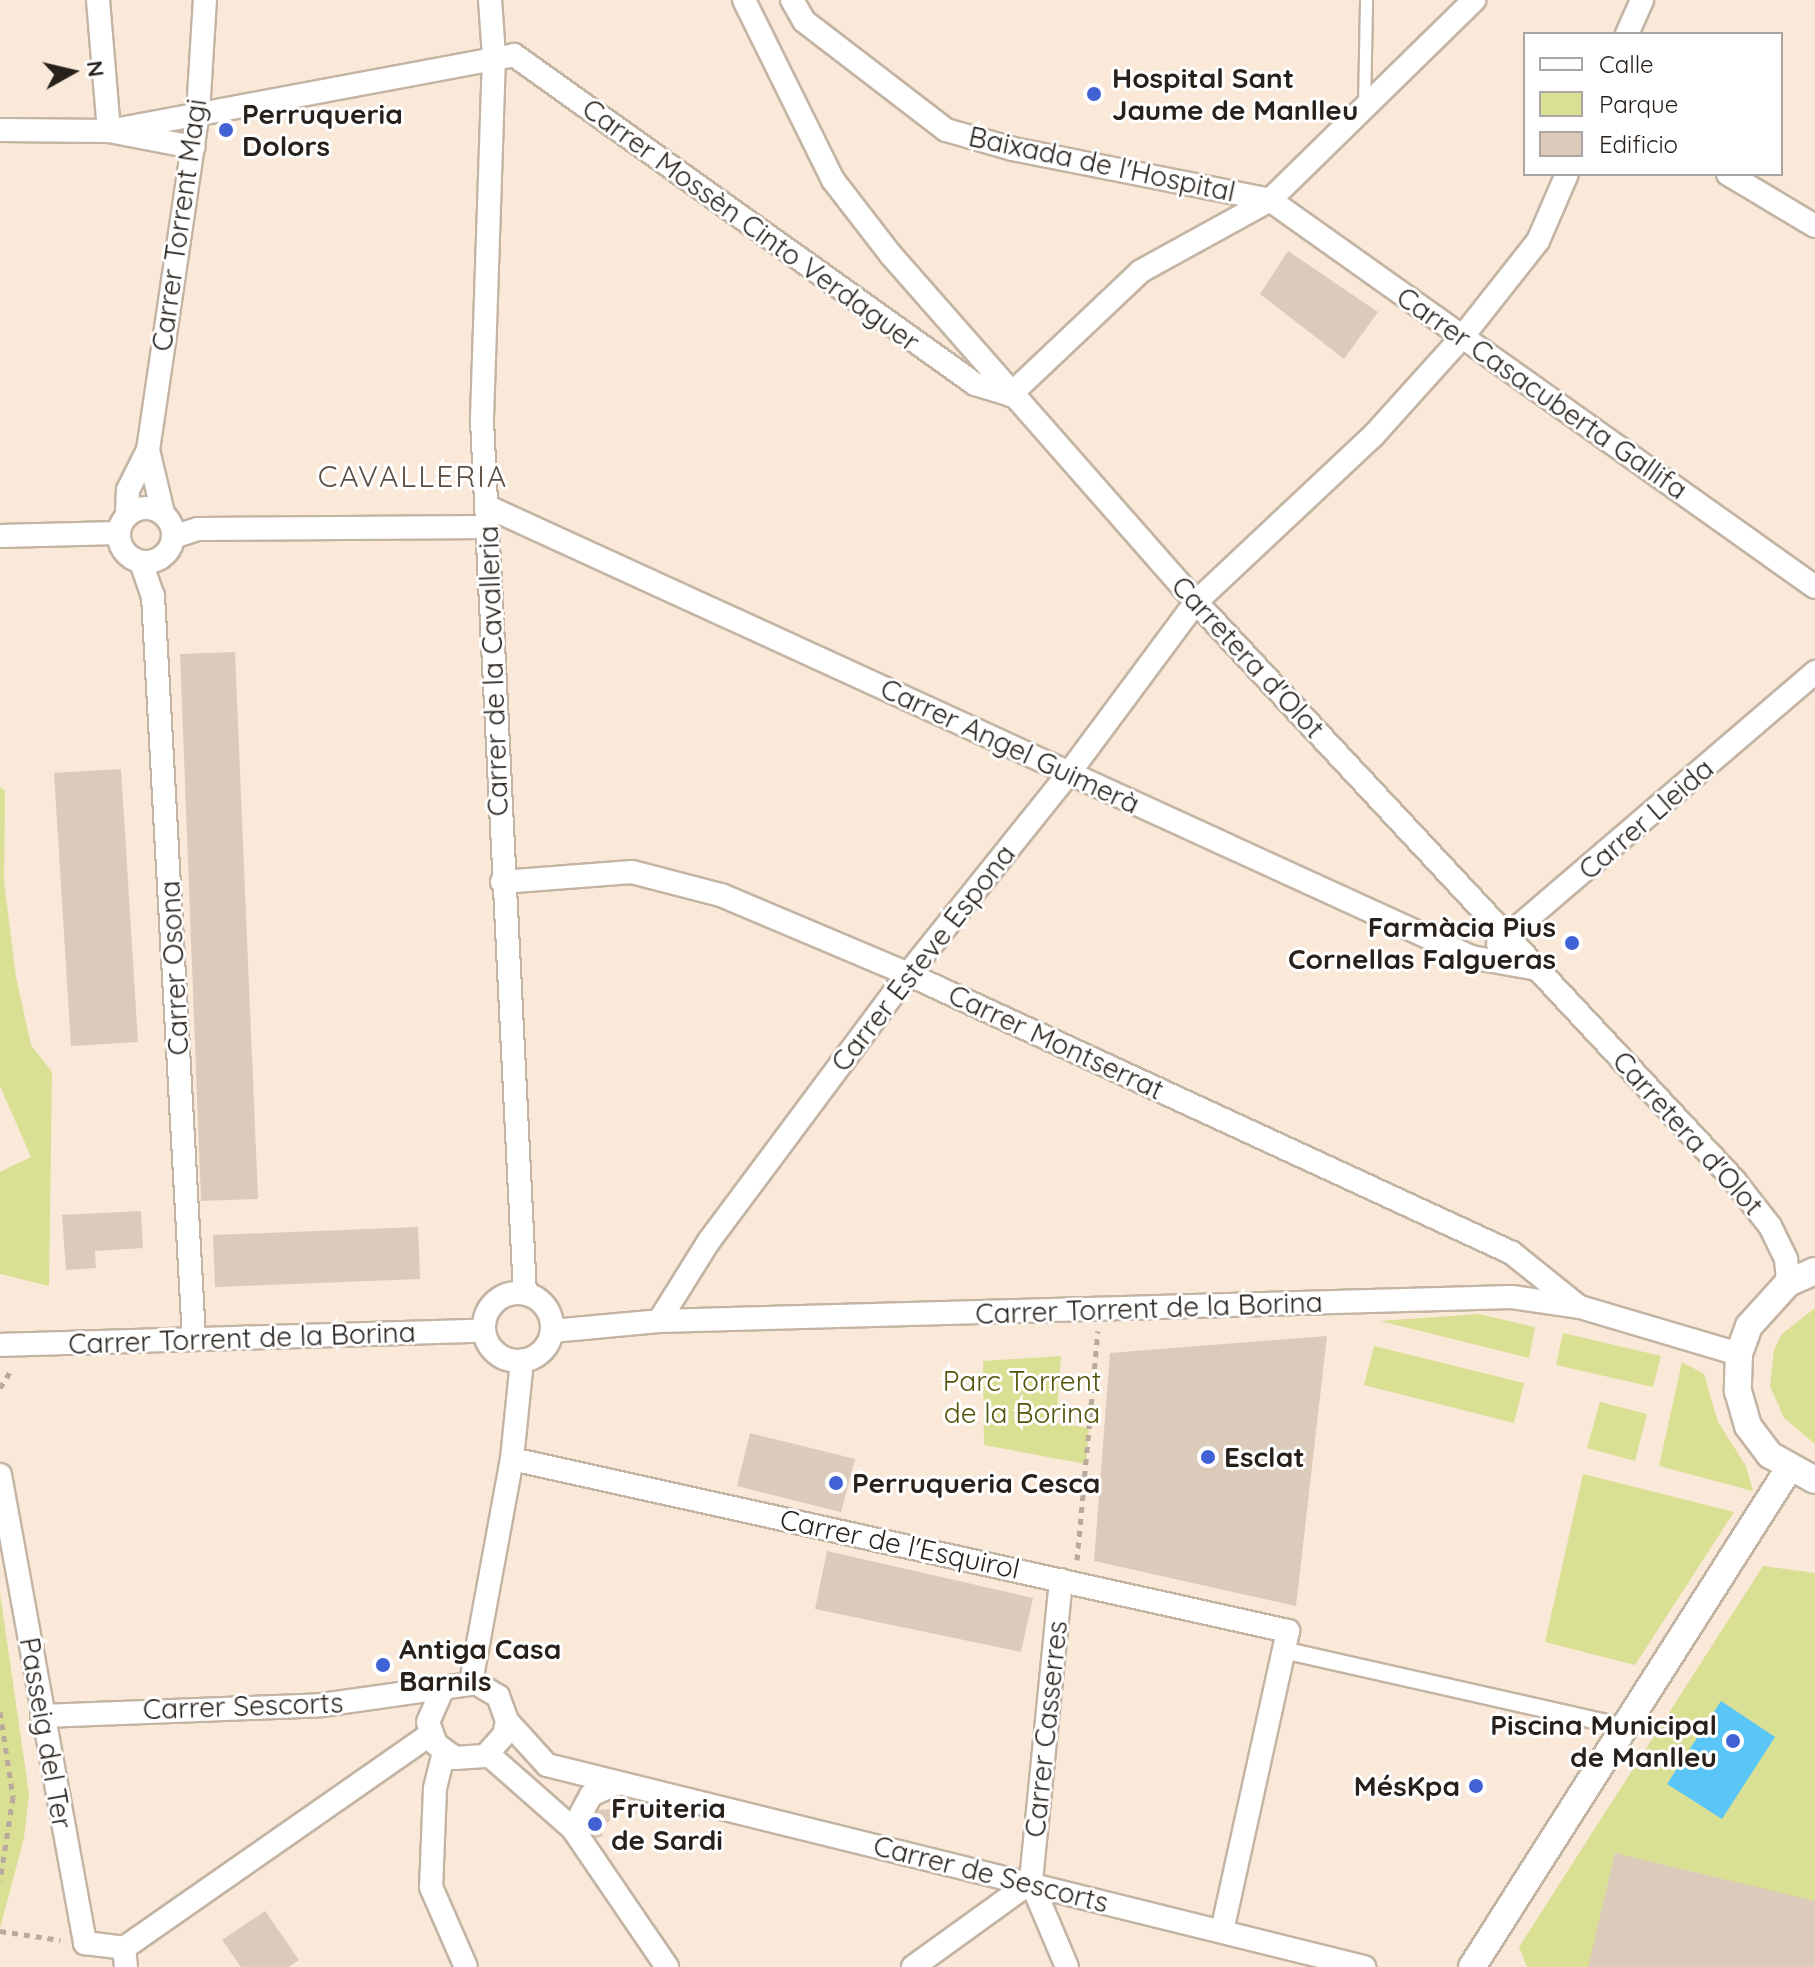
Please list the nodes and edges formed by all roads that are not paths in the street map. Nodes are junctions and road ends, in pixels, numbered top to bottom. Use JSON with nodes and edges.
{"nodes":[{"id":1,"x":98,"y":0,"type":"edge"},
{"id":2,"x":205,"y":0,"type":"edge"},
{"id":3,"x":490,"y":0,"type":"edge"},
{"id":4,"x":744,"y":0,"type":"edge"},
{"id":5,"x":792,"y":0,"type":"edge"},
{"id":6,"x":1366,"y":0,"type":"edge"},
{"id":7,"x":1474,"y":0,"type":"edge"},
{"id":8,"x":1642,"y":0,"type":"edge"},
{"id":9,"x":1628,"y":32,"type":"edge"},
{"id":10,"x":494,"y":56,"type":"junction"},
{"id":11,"x":1364,"y":107,"type":"junction"},
{"id":12,"x":198,"y":113,"type":"junction"},
{"id":13,"x":0,"y":130,"type":"edge"},
{"id":14,"x":109,"y":131,"type":"junction"},
{"id":15,"x":193,"y":147,"type":"junction"},
{"id":16,"x":1566,"y":176,"type":"edge"},
{"id":17,"x":1731,"y":176,"type":"edge"},
{"id":18,"x":1270,"y":200,"type":"junction"},
{"id":19,"x":1815,"y":226,"type":"edge"},
{"id":20,"x":1463,"y":336,"type":"junction"},
{"id":21,"x":1010,"y":395,"type":"junction"},
{"id":22,"x":148,"y":450,"type":"junction"},
{"id":23,"x":163,"y":513,"type":"junction"},
{"id":24,"x":486,"y":517,"type":"junction"},
{"id":25,"x":123,"y":524,"type":"junction"},
{"id":26,"x":0,"y":536,"type":"edge"},
{"id":27,"x":169,"y":545,"type":"junction"},
{"id":28,"x":141,"y":562,"type":"junction"},
{"id":29,"x":1815,"y":587,"type":"edge"},
{"id":30,"x":153,"y":596,"type":"junction"},
{"id":31,"x":1196,"y":602,"type":"junction"},
{"id":32,"x":1815,"y":672,"type":"edge"},
{"id":33,"x":1069,"y":773,"type":"junction"},
{"id":34,"x":502,"y":882,"type":"junction"},
{"id":35,"x":1510,"y":939,"type":"junction"},
{"id":36,"x":1471,"y":957,"type":"junction"},
{"id":37,"x":1538,"y":969,"type":"junction"},
{"id":38,"x":908,"y":974,"type":"junction"},
{"id":39,"x":1815,"y":1271,"type":"edge"},
{"id":40,"x":1788,"y":1283,"type":"junction"},
{"id":41,"x":525,"y":1293,"type":"junction"},
{"id":42,"x":1580,"y":1307,"type":"junction"},
{"id":43,"x":659,"y":1321,"type":"junction"},
{"id":44,"x":484,"y":1331,"type":"junction"},
{"id":45,"x":552,"y":1331,"type":"junction"},
{"id":46,"x":194,"y":1339,"type":"junction"},
{"id":47,"x":0,"y":1345,"type":"edge"},
{"id":48,"x":1739,"y":1354,"type":"junction"},
{"id":49,"x":522,"y":1361,"type":"junction"},
{"id":50,"x":512,"y":1459,"type":"junction"},
{"id":51,"x":1788,"y":1470,"type":"junction"},
{"id":52,"x":0,"y":1475,"type":"edge"},
{"id":53,"x":1815,"y":1480,"type":"edge"},
{"id":54,"x":1061,"y":1580,"type":"junction"},
{"id":55,"x":1286,"y":1640,"type":"junction"},
{"id":56,"x":471,"y":1682,"type":"junction"},
{"id":57,"x":442,"y":1691,"type":"junction"},
{"id":58,"x":42,"y":1716,"type":"junction"},
{"id":59,"x":507,"y":1721,"type":"junction"},
{"id":60,"x":1624,"y":1727,"type":"junction"},
{"id":61,"x":431,"y":1734,"type":"junction"},
{"id":62,"x":444,"y":1752,"type":"junction"},
{"id":63,"x":488,"y":1754,"type":"junction"},
{"id":64,"x":618,"y":1783,"type":"junction"},
{"id":65,"x":573,"y":1829,"type":"junction"},
{"id":66,"x":1031,"y":1882,"type":"junction"},
{"id":67,"x":1222,"y":1931,"type":"junction"},
{"id":68,"x":125,"y":1957,"type":"edge"},
{"id":69,"x":466,"y":1967,"type":"edge"},
{"id":70,"x":667,"y":1967,"type":"edge"},
{"id":71,"x":913,"y":1967,"type":"edge"},
{"id":72,"x":1067,"y":1967,"type":"edge"},
{"id":73,"x":1364,"y":1967,"type":"edge"},
{"id":74,"x":1472,"y":1967,"type":"edge"}],
"edges":[{"from":1,"to":14,"type":"street"},
{"from":2,"to":12,"type":"street","name":"Carrer Torrent Magi"},
{"from":3,"to":10,"type":"street","name":"Carrer de la Cavalleria"},
{"from":4,"to":21,"type":"street","name":"Carretera d'Olot"},
{"from":5,"to":18,"type":"street","name":"Baixada de l'Hospital"},
{"from":6,"to":11,"type":"lane"},
{"from":7,"to":11,"type":"street"},
{"from":8,"to":9,"type":"street"},
{"from":10,"to":12,"type":"street"},
{"from":10,"to":21,"type":"street","name":"Carrer Mossèn Cinto Verdaguer"},
{"from":10,"to":24,"type":"street","name":"Carrer de la Cavalleria"},
{"from":11,"to":18,"type":"street"},
{"from":12,"to":14,"type":"street"},
{"from":12,"to":15,"type":"street","name":"Carrer Torrent Magi"},
{"from":13,"to":14,"type":"street"},
{"from":14,"to":15,"type":"street"},
{"from":15,"to":22,"type":"street","name":"Carrer Torrent Magi"},
{"from":16,"to":20,"type":"street","name":"Carrer Esteve Espona"},
{"from":17,"to":19,"type":"street"},
{"from":18,"to":20,"type":"street","name":"Carrer Casacuberta Gallifa"},
{"from":18,"to":21,"type":"street"},
{"from":20,"to":29,"type":"street","name":"Carrer Casacuberta Gallifa"},
{"from":20,"to":31,"type":"street","name":"Carrer Esteve Espona"},
{"from":21,"to":31,"type":"street","name":"Carretera d'Olot"},
{"from":22,"to":23,"type":"street","name":"Carrer Torrent Magi"},
{"from":22,"to":25,"type":"street","name":"Carrer Torrent Magi"},
{"from":23,"to":25,"type":"street"},
{"from":23,"to":27,"type":"street"},
{"from":24,"to":27,"type":"street"},
{"from":24,"to":33,"type":"street","name":"Carrer Angel Guimerà"},
{"from":24,"to":34,"type":"street","name":"Carrer de la Cavalleria"},
{"from":25,"to":26,"type":"street"},
{"from":25,"to":28,"type":"street"},
{"from":27,"to":28,"type":"street"},
{"from":27,"to":30,"type":"street","name":"Carrer Osona"},
{"from":28,"to":30,"type":"street","name":"Carrer Osona"},
{"from":30,"to":46,"type":"street","name":"Carrer Osona"},
{"from":31,"to":33,"type":"street","name":"Carrer Esteve Espona"},
{"from":31,"to":35,"type":"street","name":"Carretera d'Olot"},
{"from":32,"to":35,"type":"street","name":"Carrer Lleida"},
{"from":33,"to":36,"type":"street","name":"Carrer Angel Guimerà"},
{"from":33,"to":38,"type":"street","name":"Carrer Esteve Espona"},
{"from":34,"to":38,"type":"street","name":"Carrer Montserrat"},
{"from":34,"to":41,"type":"street","name":"Carrer de la Cavalleria"},
{"from":35,"to":36,"type":"street","name":"Carrer Lleida"},
{"from":35,"to":37,"type":"street","name":"Carretera d'Olot"},
{"from":36,"to":37,"type":"street","name":"Carrer Angel Guimerà"},
{"from":37,"to":40,"type":"street","name":"Carretera d'Olot"},
{"from":38,"to":42,"type":"street","name":"Carrer Montserrat"},
{"from":38,"to":43,"type":"street","name":"Carrer Esteve Espona"},
{"from":39,"to":40,"type":"street"},
{"from":40,"to":48,"type":"street"},
{"from":41,"to":44,"type":"street"},
{"from":41,"to":45,"type":"street"},
{"from":42,"to":43,"type":"street","name":"Carrer Torrent de la Borina"},
{"from":42,"to":48,"type":"street","name":"Carrer Torrent de la Borina"},
{"from":43,"to":45,"type":"street","name":"Carrer Torrent de la Borina"},
{"from":44,"to":46,"type":"street","name":"Carrer Torrent de la Borina"},
{"from":44,"to":49,"type":"street"},
{"from":45,"to":49,"type":"street"},
{"from":46,"to":47,"type":"street","name":"Carrer Torrent de la Borina"},
{"from":48,"to":51,"type":"street"},
{"from":49,"to":50,"type":"street"},
{"from":50,"to":54,"type":"street","name":"Carrer de l'Esquirol"},
{"from":50,"to":56,"type":"street"},
{"from":51,"to":53,"type":"street"},
{"from":51,"to":60,"type":"street"},
{"from":52,"to":58,"type":"street","name":"Passeig del Ter"},
{"from":54,"to":55,"type":"street","name":"Carrer de l'Esquirol"},
{"from":54,"to":66,"type":"street","name":"Carrer Casserres"},
{"from":55,"to":60,"type":"street"},
{"from":55,"to":67,"type":"street"},
{"from":56,"to":57,"type":"street"},
{"from":56,"to":59,"type":"street"},
{"from":57,"to":58,"type":"street","name":"Carrer Sescorts"},
{"from":57,"to":61,"type":"street"},
{"from":58,"to":68,"type":"street","name":"Passeig del Ter"},
{"from":59,"to":63,"type":"street"},
{"from":59,"to":64,"type":"street","name":"Carrer de Sescorts"},
{"from":60,"to":74,"type":"street"},
{"from":61,"to":62,"type":"street"},
{"from":61,"to":68,"type":"street"},
{"from":62,"to":63,"type":"street"},
{"from":62,"to":69,"type":"street"},
{"from":63,"to":65,"type":"street"},
{"from":64,"to":65,"type":"street"},
{"from":64,"to":66,"type":"street","name":"Carrer de Sescorts"},
{"from":65,"to":70,"type":"street"},
{"from":66,"to":67,"type":"street","name":"Carrer de Sescorts"},
{"from":66,"to":71,"type":"street"},
{"from":66,"to":72,"type":"street","name":"Carrer Casserres"},
{"from":67,"to":73,"type":"street","name":"Carrer de Sescorts"}]}
